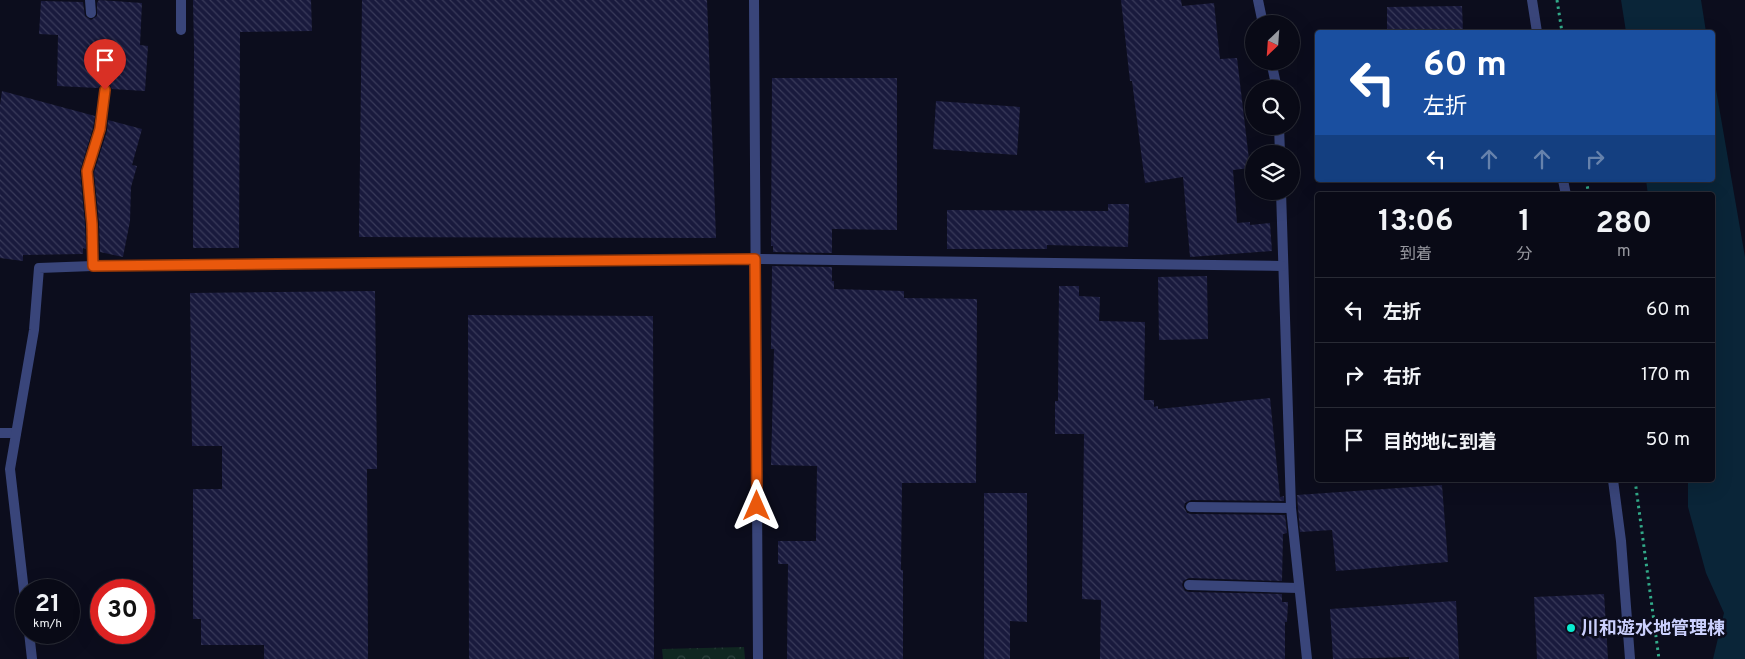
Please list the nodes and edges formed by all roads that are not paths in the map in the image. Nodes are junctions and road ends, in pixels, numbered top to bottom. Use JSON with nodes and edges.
{"nodes":[{"id":1,"x":90,"y":0,"type":"edge"},
{"id":2,"x":181,"y":0,"type":"edge"},
{"id":3,"x":754,"y":0,"type":"edge"},
{"id":4,"x":1258,"y":0,"type":"edge"},
{"id":5,"x":1532,"y":0,"type":"edge"},
{"id":6,"x":91,"y":13,"type":"dead end"},
{"id":7,"x":1261,"y":15,"type":"edge"},
{"id":8,"x":181,"y":30,"type":"dead end"},
{"id":9,"x":1537,"y":30,"type":"edge"},
{"id":10,"x":105,"y":90,"type":"dead end"},
{"id":11,"x":1281,"y":200,"type":"edge"},
{"id":12,"x":755,"y":259,"type":"junction"},
{"id":13,"x":93,"y":266,"type":"junction"},
{"id":14,"x":1282,"y":266,"type":"junction"},
{"id":15,"x":0,"y":433,"type":"edge"},
{"id":16,"x":16,"y":433,"type":"junction"},
{"id":17,"x":1612,"y":482,"type":"edge"},
{"id":18,"x":1191,"y":507,"type":"dead end"},
{"id":19,"x":1291,"y":508,"type":"junction"},
{"id":20,"x":23,"y":579,"type":"edge"},
{"id":21,"x":1190,"y":584,"type":"dead end"},
{"id":22,"x":1299,"y":588,"type":"junction"},
{"id":23,"x":30,"y":644,"type":"edge"},
{"id":24,"x":32,"y":659,"type":"edge"},
{"id":25,"x":758,"y":659,"type":"edge"},
{"id":26,"x":1307,"y":659,"type":"edge"},
{"id":27,"x":1630,"y":659,"type":"edge"}],
"edges":[{"from":1,"to":6,"type":"street"},
{"from":2,"to":8,"type":"street"},
{"from":3,"to":12,"type":"street"},
{"from":4,"to":7,"type":"street"},
{"from":5,"to":9,"type":"street"},
{"from":10,"to":13,"type":"street"},
{"from":11,"to":14,"type":"street"},
{"from":12,"to":13,"type":"street"},
{"from":12,"to":14,"type":"street"},
{"from":12,"to":25,"type":"street"},
{"from":13,"to":16,"type":"street"},
{"from":14,"to":19,"type":"street"},
{"from":15,"to":16,"type":"street"},
{"from":16,"to":20,"type":"street"},
{"from":17,"to":27,"type":"street"},
{"from":18,"to":19,"type":"street"},
{"from":19,"to":22,"type":"street"},
{"from":21,"to":22,"type":"street"},
{"from":22,"to":26,"type":"street"},
{"from":23,"to":24,"type":"street"}]}
